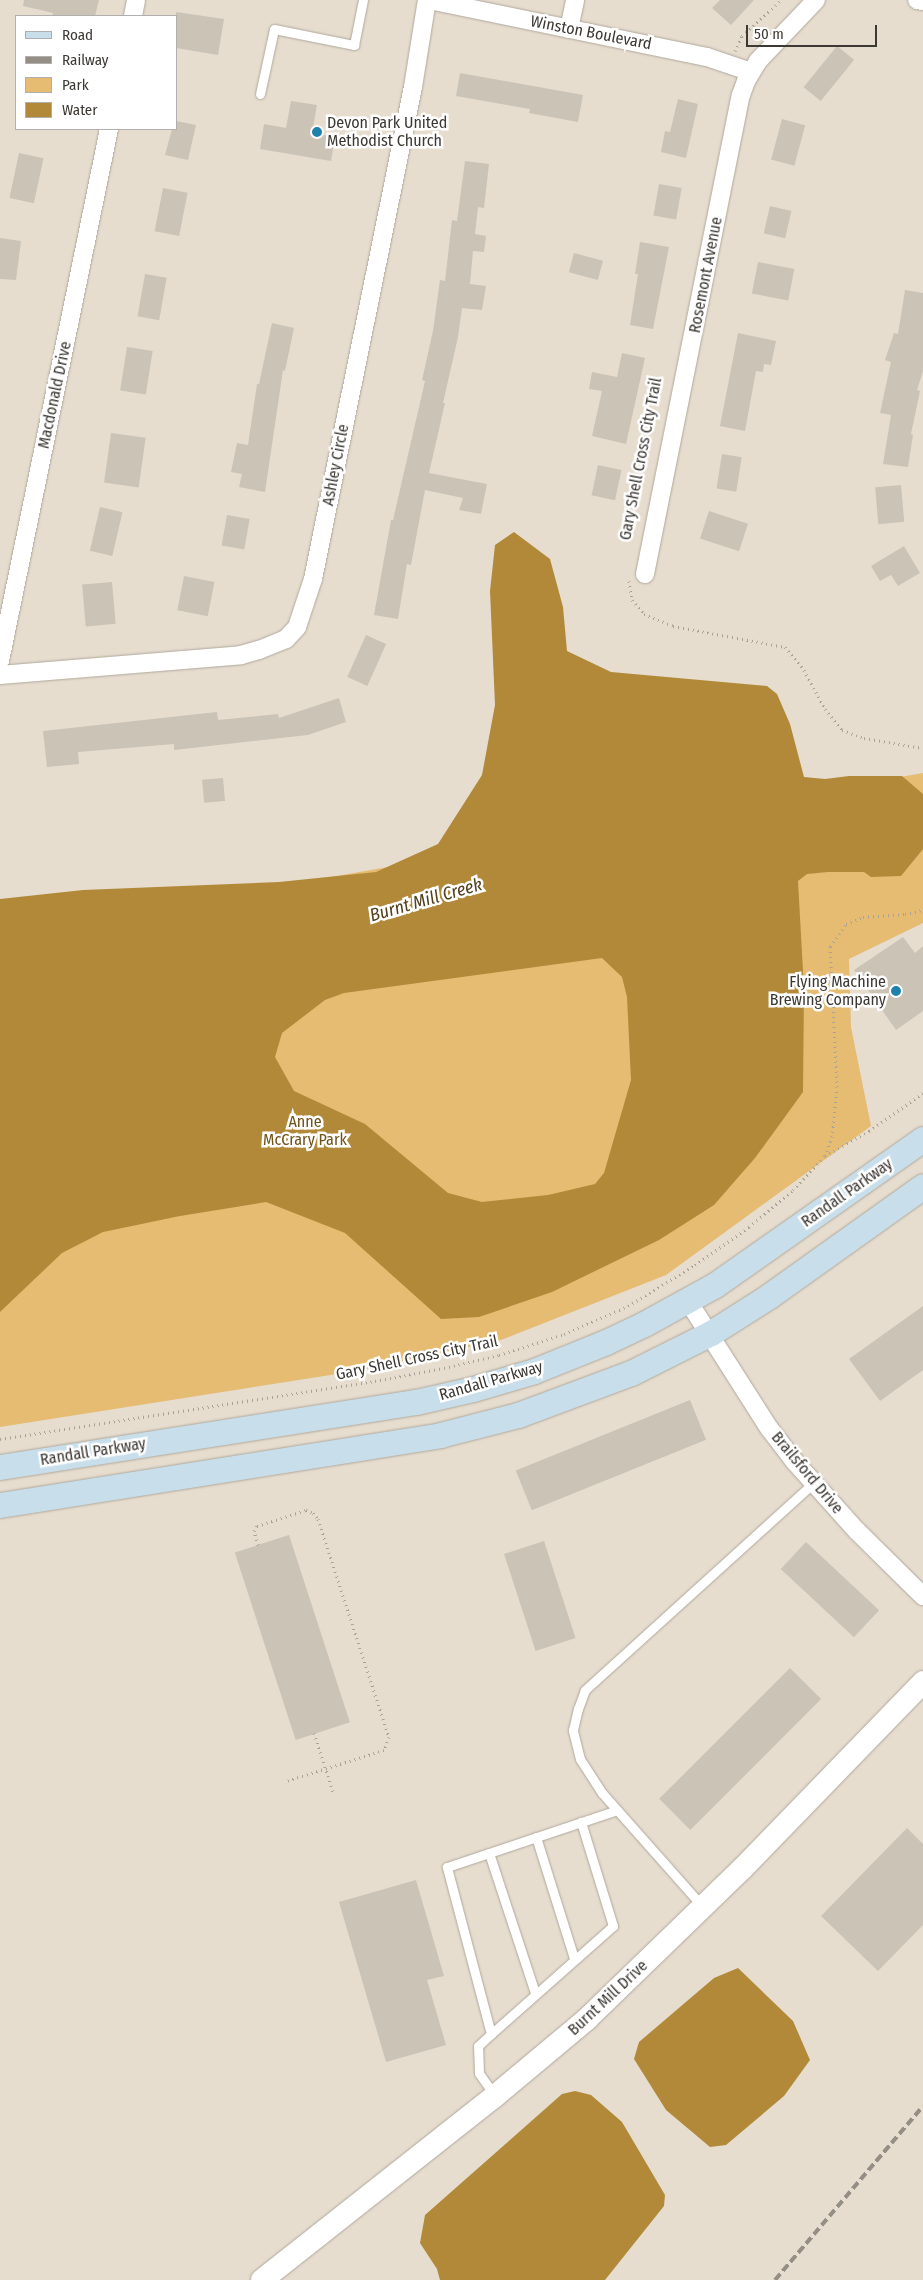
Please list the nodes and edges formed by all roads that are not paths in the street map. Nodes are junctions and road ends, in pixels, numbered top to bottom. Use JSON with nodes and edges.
{"nodes":[{"id":1,"x":136,"y":0,"type":"edge"},
{"id":2,"x":363,"y":0,"type":"edge"},
{"id":3,"x":428,"y":0,"type":"edge"},
{"id":4,"x":575,"y":0,"type":"edge"},
{"id":5,"x":816,"y":0,"type":"edge"},
{"id":6,"x":917,"y":0,"type":"edge"},
{"id":7,"x":923,"y":1,"type":"edge"},
{"id":8,"x":133,"y":15,"type":"edge"},
{"id":9,"x":569,"y":29,"type":"junction"},
{"id":10,"x":751,"y":72,"type":"junction"},
{"id":11,"x":260,"y":94,"type":"dead end"},
{"id":12,"x":109,"y":130,"type":"edge"},
{"id":13,"x":638,"y":575,"type":"road end"},
{"id":14,"x":0,"y":661,"type":"edge"},
{"id":15,"x":0,"y":675,"type":"edge"},
{"id":16,"x":923,"y":1139,"type":"edge"},
{"id":17,"x":923,"y":1186,"type":"edge"},
{"id":18,"x":688,"y":1301,"type":"junction"},
{"id":19,"x":711,"y":1333,"type":"junction"},
{"id":20,"x":0,"y":1467,"type":"edge"},
{"id":21,"x":813,"y":1483,"type":"junction"},
{"id":22,"x":0,"y":1505,"type":"edge"},
{"id":23,"x":923,"y":1596,"type":"edge"},
{"id":24,"x":923,"y":1682,"type":"edge"},
{"id":25,"x":617,"y":1810,"type":"junction"},
{"id":26,"x":581,"y":1822,"type":"junction"},
{"id":27,"x":536,"y":1837,"type":"junction"},
{"id":28,"x":489,"y":1853,"type":"junction"},
{"id":29,"x":704,"y":1907,"type":"junction"},
{"id":30,"x":574,"y":1958,"type":"junction"},
{"id":31,"x":535,"y":1992,"type":"junction"},
{"id":32,"x":491,"y":2034,"type":"junction"},
{"id":33,"x":495,"y":2096,"type":"junction"},
{"id":34,"x":262,"y":2280,"type":"edge"}],
"edges":[{"from":1,"to":8,"type":"street"},
{"from":2,"to":11,"type":"lane"},
{"from":3,"to":9,"type":"street","name":"Winston Boulevard"},
{"from":3,"to":15,"type":"street","name":"Ashley Circle"},
{"from":4,"to":9,"type":"street"},
{"from":5,"to":10,"type":"street","name":"Rosemont Avenue"},
{"from":6,"to":7,"type":"street"},
{"from":9,"to":10,"type":"street","name":"Winston Boulevard"},
{"from":10,"to":13,"type":"street","name":"Rosemont Avenue"},
{"from":12,"to":14,"type":"street","name":"Macdonald Drive"},
{"from":16,"to":18,"type":"main road","name":"Randall Parkway"},
{"from":17,"to":19,"type":"main road"},
{"from":18,"to":19,"type":"street","name":"Brailsford Drive"},
{"from":18,"to":20,"type":"main road","name":"Randall Parkway"},
{"from":19,"to":21,"type":"street","name":"Brailsford Drive"},
{"from":19,"to":22,"type":"main road"},
{"from":21,"to":23,"type":"street","name":"Brailsford Drive"},
{"from":21,"to":25,"type":"lane"},
{"from":24,"to":29,"type":"street","name":"Burnt Mill Drive"},
{"from":25,"to":26,"type":"lane"},
{"from":25,"to":29,"type":"lane"},
{"from":26,"to":27,"type":"lane"},
{"from":26,"to":30,"type":"lane"},
{"from":27,"to":28,"type":"lane"},
{"from":27,"to":30,"type":"lane"},
{"from":28,"to":31,"type":"lane"},
{"from":28,"to":32,"type":"lane"},
{"from":29,"to":33,"type":"street","name":"Burnt Mill Drive"},
{"from":30,"to":31,"type":"lane"},
{"from":31,"to":32,"type":"lane"},
{"from":32,"to":33,"type":"lane"},
{"from":33,"to":34,"type":"street","name":"Burnt Mill Drive"}]}
